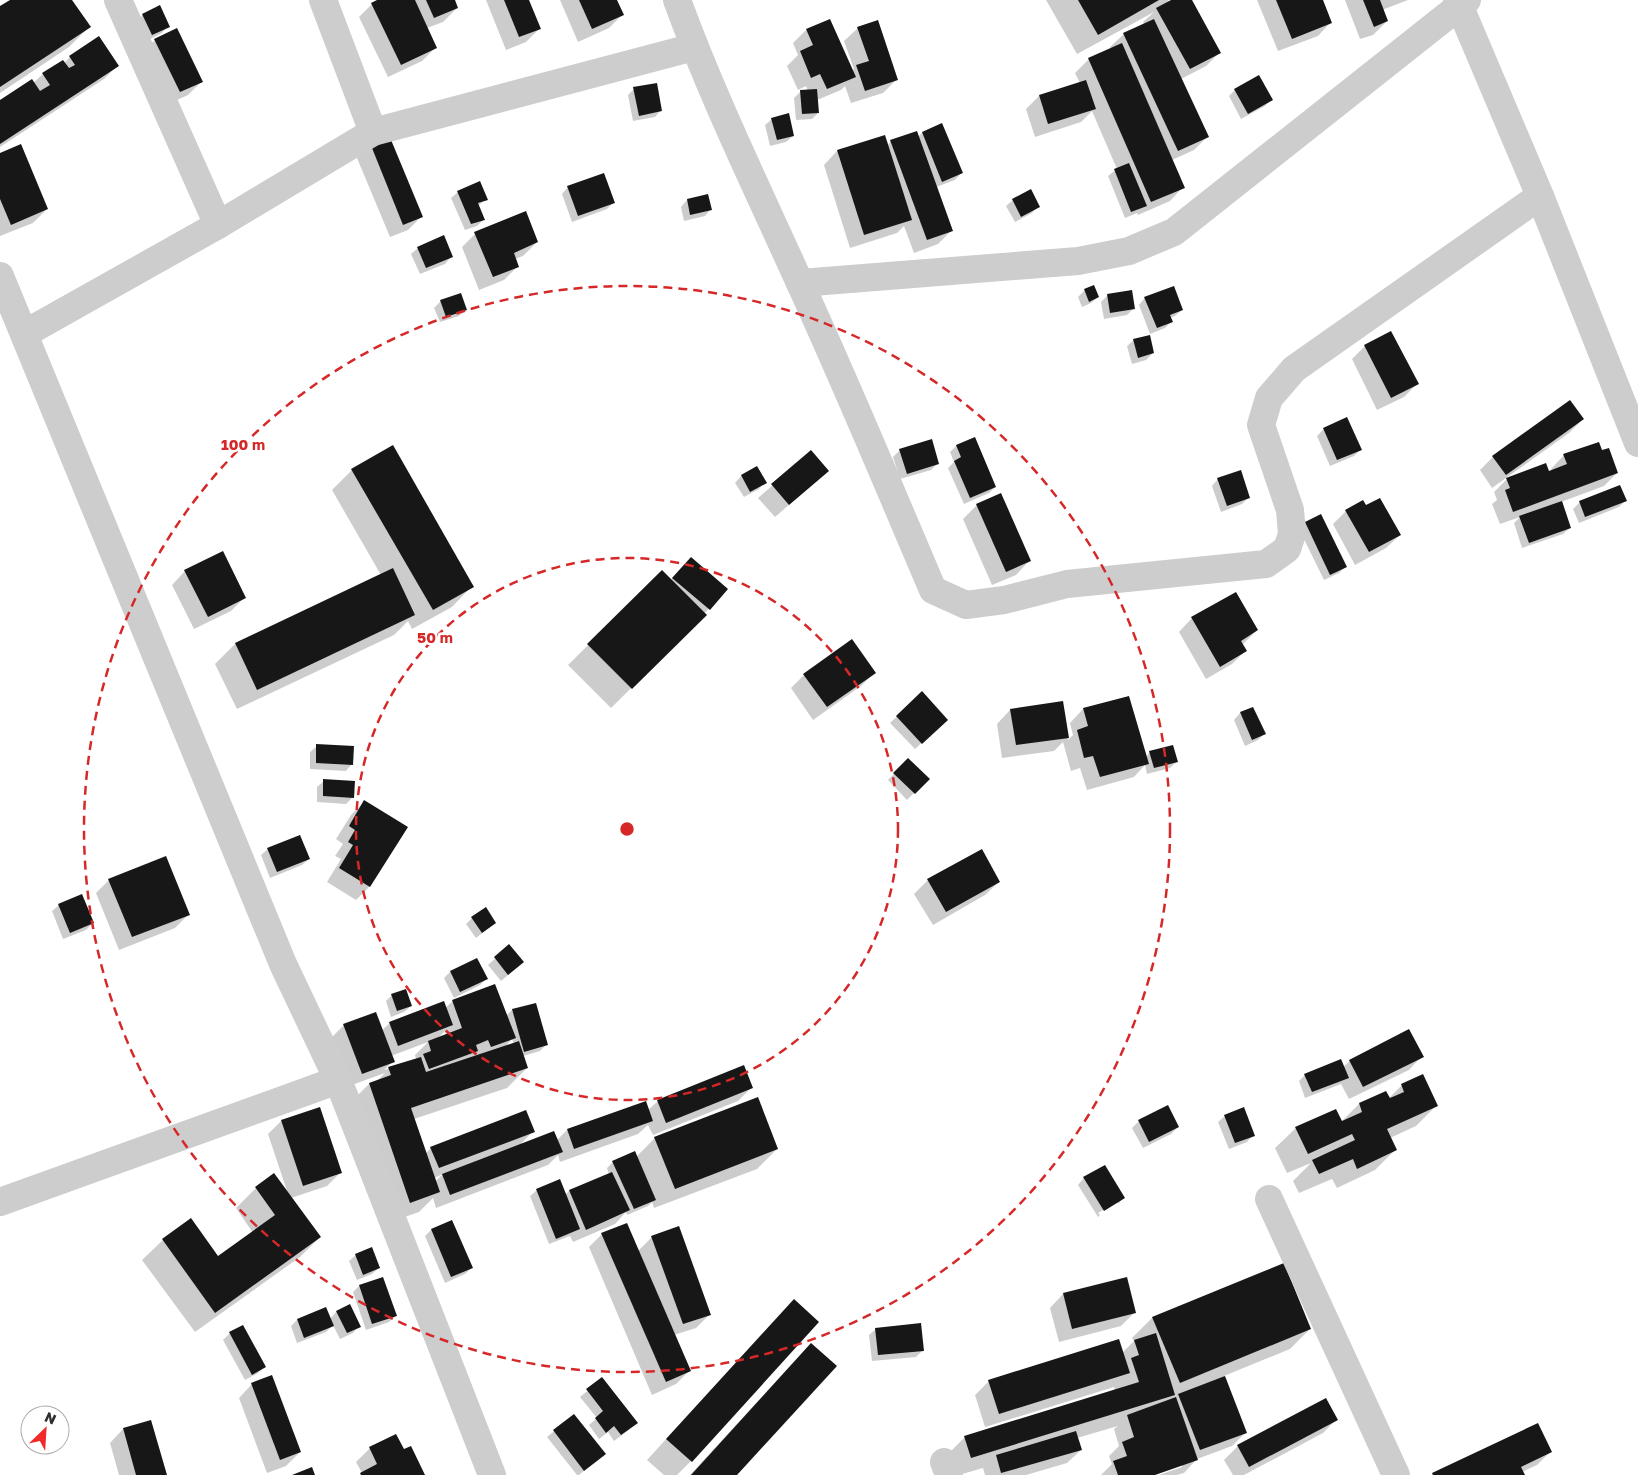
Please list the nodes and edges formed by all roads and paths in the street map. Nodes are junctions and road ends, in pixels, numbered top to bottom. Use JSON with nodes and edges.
{"nodes":[{"id":1,"x":118,"y":0,"type":"edge"},
{"id":2,"x":323,"y":0,"type":"edge"},
{"id":3,"x":677,"y":0,"type":"edge"},
{"id":4,"x":1461,"y":2,"type":"edge"},
{"id":5,"x":694,"y":47,"type":"junction"},
{"id":6,"x":373,"y":132,"type":"junction"},
{"id":7,"x":1540,"y":196,"type":"junction"},
{"id":8,"x":218,"y":225,"type":"junction"},
{"id":9,"x":0,"y":276,"type":"edge"},
{"id":10,"x":800,"y":283,"type":"junction"},
{"id":11,"x":24,"y":334,"type":"junction"},
{"id":12,"x":1638,"y":443,"type":"edge"},
{"id":13,"x":338,"y":1080,"type":"junction"},
{"id":14,"x":1269,"y":1199,"type":"dead end"},
{"id":15,"x":0,"y":1202,"type":"edge"},
{"id":16,"x":492,"y":1475,"type":"edge"},
{"id":17,"x":1396,"y":1475,"type":"edge"}],
"edges":[{"from":1,"to":8,"type":"street"},
{"from":2,"to":6,"type":"street"},
{"from":3,"to":5,"type":"street"},
{"from":4,"to":7,"type":"street"},
{"from":4,"to":10,"type":"street"},
{"from":5,"to":6,"type":"street"},
{"from":5,"to":10,"type":"street"},
{"from":6,"to":8,"type":"street"},
{"from":7,"to":10,"type":"street"},
{"from":7,"to":12,"type":"street"},
{"from":8,"to":11,"type":"street"},
{"from":9,"to":11,"type":"street"},
{"from":11,"to":13,"type":"street"},
{"from":13,"to":15,"type":"street"},
{"from":13,"to":16,"type":"street"},
{"from":14,"to":17,"type":"street"}]}
